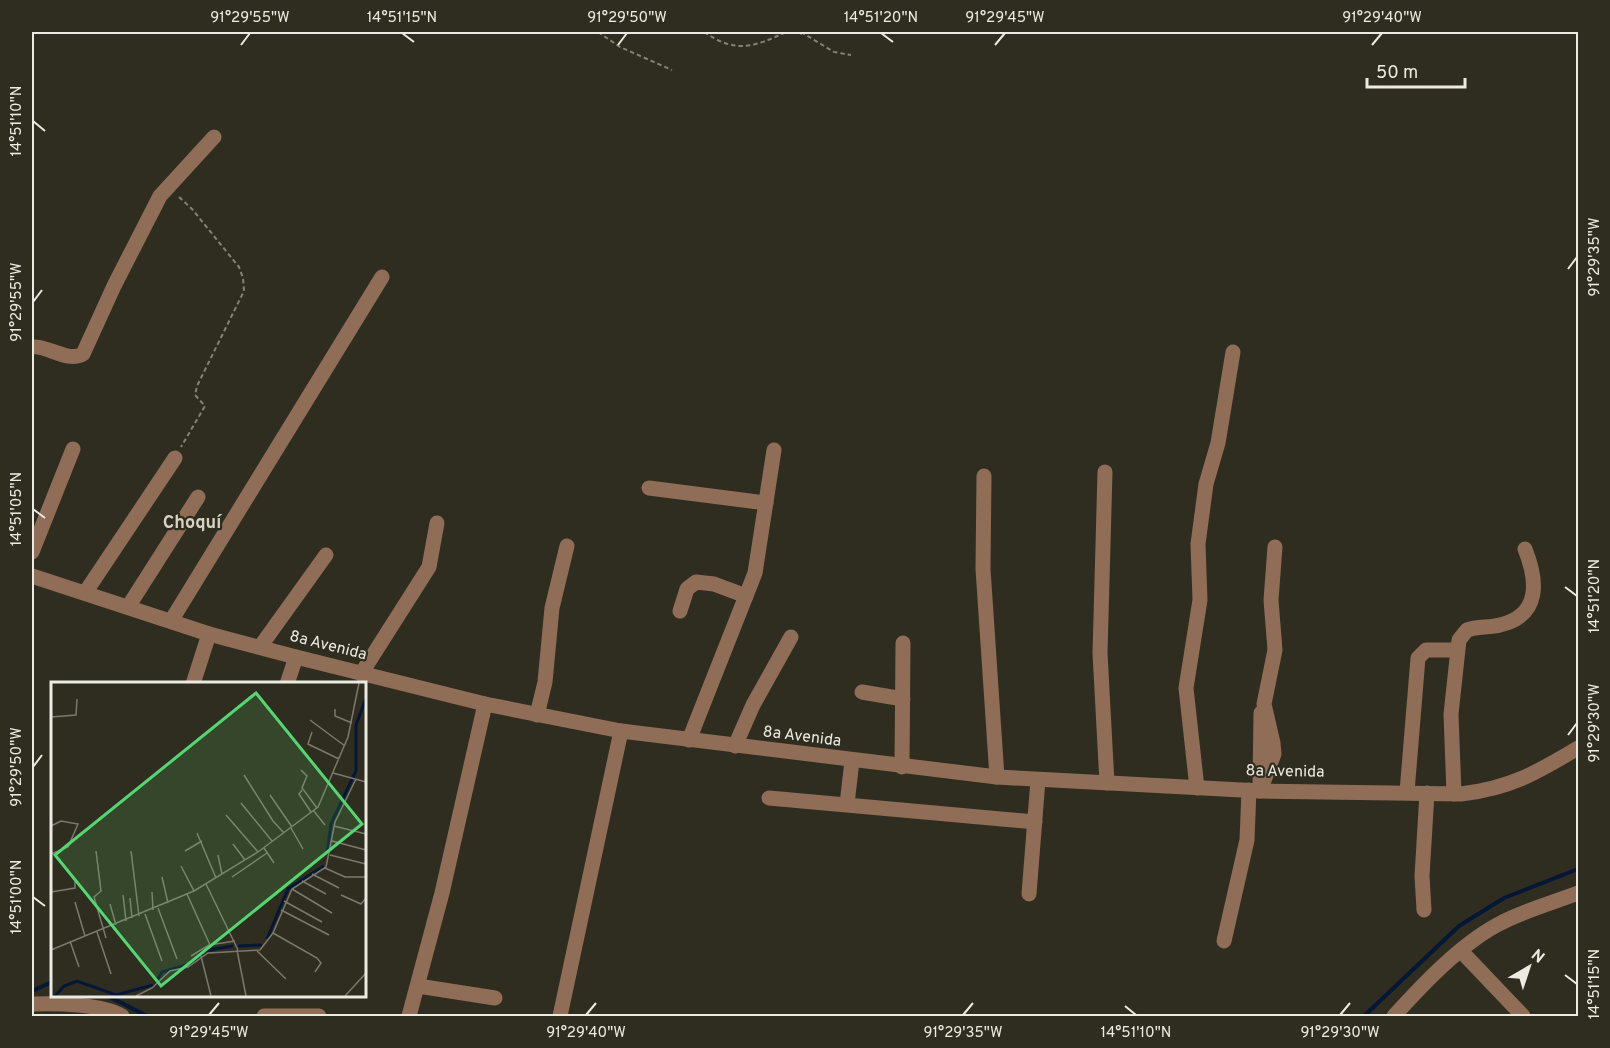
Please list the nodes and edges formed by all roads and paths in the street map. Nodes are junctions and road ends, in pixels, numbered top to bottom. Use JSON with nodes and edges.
{"nodes":[{"id":1,"x":598,"y":32,"type":"edge"},
{"id":2,"x":704,"y":32,"type":"edge"},
{"id":3,"x":786,"y":32,"type":"edge"},
{"id":4,"x":793,"y":32,"type":"edge"},
{"id":5,"x":801,"y":32,"type":"edge"},
{"id":6,"x":807,"y":35,"type":"junction"},
{"id":7,"x":851,"y":55,"type":"dead end"},
{"id":8,"x":672,"y":70,"type":"dead end"},
{"id":9,"x":214,"y":137,"type":"dead end"},
{"id":10,"x":168,"y":187,"type":"junction"},
{"id":11,"x":382,"y":277,"type":"dead end"},
{"id":12,"x":32,"y":346,"type":"edge"},
{"id":13,"x":1233,"y":352,"type":"dead end"},
{"id":14,"x":73,"y":449,"type":"dead end"},
{"id":15,"x":774,"y":450,"type":"dead end"},
{"id":16,"x":175,"y":458,"type":"joint"},
{"id":17,"x":1105,"y":472,"type":"dead end"},
{"id":18,"x":984,"y":476,"type":"dead end"},
{"id":19,"x":649,"y":488,"type":"dead end"},
{"id":20,"x":198,"y":497,"type":"dead end"},
{"id":21,"x":766,"y":503,"type":"junction"},
{"id":22,"x":437,"y":523,"type":"dead end"},
{"id":23,"x":567,"y":546,"type":"dead end"},
{"id":24,"x":1275,"y":547,"type":"dead end"},
{"id":25,"x":1525,"y":549,"type":"dead end"},
{"id":26,"x":32,"y":552,"type":"edge"},
{"id":27,"x":326,"y":555,"type":"dead end"},
{"id":28,"x":32,"y":576,"type":"edge"},
{"id":29,"x":86,"y":593,"type":"junction"},
{"id":30,"x":746,"y":596,"type":"junction"},
{"id":31,"x":128,"y":607,"type":"junction"},
{"id":32,"x":680,"y":611,"type":"dead end"},
{"id":33,"x":171,"y":621,"type":"junction"},
{"id":34,"x":209,"y":634,"type":"junction"},
{"id":35,"x":791,"y":637,"type":"dead end"},
{"id":36,"x":903,"y":643,"type":"dead end"},
{"id":37,"x":260,"y":647,"type":"junction"},
{"id":38,"x":1457,"y":650,"type":"junction"},
{"id":39,"x":297,"y":657,"type":"junction"},
{"id":40,"x":361,"y":674,"type":"junction"},
{"id":41,"x":194,"y":682,"type":"edge"},
{"id":42,"x":288,"y":682,"type":"edge"},
{"id":43,"x":862,"y":692,"type":"dead end"},
{"id":44,"x":903,"y":699,"type":"junction"},
{"id":45,"x":485,"y":704,"type":"junction"},
{"id":46,"x":537,"y":715,"type":"junction"},
{"id":47,"x":621,"y":731,"type":"junction"},
{"id":48,"x":689,"y":740,"type":"junction"},
{"id":49,"x":735,"y":746,"type":"junction"},
{"id":50,"x":1578,"y":747,"type":"edge"},
{"id":51,"x":852,"y":761,"type":"junction"},
{"id":52,"x":902,"y":767,"type":"junction"},
{"id":53,"x":997,"y":777,"type":"junction"},
{"id":54,"x":1038,"y":780,"type":"junction"},
{"id":55,"x":1107,"y":783,"type":"junction"},
{"id":56,"x":1197,"y":788,"type":"junction"},
{"id":57,"x":1255,"y":790,"type":"junction"},
{"id":58,"x":1407,"y":792,"type":"junction"},
{"id":59,"x":1427,"y":793,"type":"junction"},
{"id":60,"x":1454,"y":794,"type":"junction"},
{"id":61,"x":769,"y":798,"type":"dead end"},
{"id":62,"x":847,"y":804,"type":"junction"},
{"id":63,"x":1035,"y":822,"type":"junction"},
{"id":64,"x":1578,"y":892,"type":"edge"},
{"id":65,"x":1029,"y":894,"type":"dead end"},
{"id":66,"x":1424,"y":910,"type":"dead end"},
{"id":67,"x":1224,"y":941,"type":"dead end"},
{"id":68,"x":1462,"y":951,"type":"junction"},
{"id":69,"x":418,"y":986,"type":"junction"},
{"id":70,"x":495,"y":998,"type":"dead end"},
{"id":71,"x":32,"y":1004,"type":"edge"},
{"id":72,"x":264,"y":1016,"type":"edge"},
{"id":73,"x":1396,"y":1016,"type":"edge"},
{"id":74,"x":122,"y":1017,"type":"edge"},
{"id":75,"x":319,"y":1017,"type":"edge"},
{"id":76,"x":409,"y":1017,"type":"edge"},
{"id":77,"x":560,"y":1017,"type":"edge"},
{"id":78,"x":1523,"y":1017,"type":"edge"}],
"edges":[{"from":1,"to":8,"type":"path"},
{"from":2,"to":3,"type":"path"},
{"from":4,"to":6,"type":"path"},
{"from":5,"to":6,"type":"path"},
{"from":6,"to":7,"type":"path"},
{"from":9,"to":10,"type":"street"},
{"from":10,"to":12,"type":"street"},
{"from":10,"to":16,"type":"path"},
{"from":11,"to":33,"type":"street"},
{"from":13,"to":56,"type":"street"},
{"from":14,"to":26,"type":"street"},
{"from":15,"to":21,"type":"street"},
{"from":16,"to":29,"type":"street"},
{"from":17,"to":55,"type":"street"},
{"from":18,"to":53,"type":"street"},
{"from":19,"to":21,"type":"street"},
{"from":20,"to":31,"type":"street"},
{"from":21,"to":30,"type":"street"},
{"from":22,"to":40,"type":"street"},
{"from":23,"to":46,"type":"street"},
{"from":24,"to":57,"type":"street"},
{"from":25,"to":38,"type":"street"},
{"from":27,"to":37,"type":"street"},
{"from":28,"to":29,"type":"street","name":"8a Avenida"},
{"from":29,"to":31,"type":"street","name":"8a Avenida"},
{"from":30,"to":32,"type":"street"},
{"from":30,"to":48,"type":"street"},
{"from":31,"to":33,"type":"street","name":"8a Avenida"},
{"from":33,"to":34,"type":"street","name":"8a Avenida"},
{"from":34,"to":37,"type":"street","name":"8a Avenida"},
{"from":34,"to":41,"type":"street"},
{"from":35,"to":49,"type":"street"},
{"from":36,"to":44,"type":"street"},
{"from":37,"to":39,"type":"street","name":"8a Avenida"},
{"from":38,"to":58,"type":"street"},
{"from":38,"to":60,"type":"street"},
{"from":39,"to":40,"type":"street","name":"8a Avenida"},
{"from":39,"to":42,"type":"street"},
{"from":40,"to":45,"type":"street","name":"8a Avenida"},
{"from":43,"to":44,"type":"street"},
{"from":44,"to":52,"type":"street"},
{"from":45,"to":46,"type":"street","name":"8a Avenida"},
{"from":45,"to":69,"type":"street"},
{"from":46,"to":47,"type":"street","name":"8a Avenida"},
{"from":47,"to":48,"type":"street","name":"8a Avenida"},
{"from":47,"to":77,"type":"street"},
{"from":48,"to":49,"type":"street","name":"8a Avenida"},
{"from":49,"to":51,"type":"street","name":"8a Avenida"},
{"from":50,"to":60,"type":"street","name":"8a Avenida"},
{"from":51,"to":52,"type":"street","name":"8a Avenida"},
{"from":51,"to":62,"type":"street"},
{"from":52,"to":53,"type":"street","name":"8a Avenida"},
{"from":53,"to":54,"type":"street","name":"8a Avenida"},
{"from":54,"to":55,"type":"street","name":"8a Avenida"},
{"from":54,"to":63,"type":"street"},
{"from":55,"to":56,"type":"street","name":"8a Avenida"},
{"from":56,"to":57,"type":"street","name":"8a Avenida"},
{"from":57,"to":58,"type":"street","name":"8a Avenida"},
{"from":57,"to":67,"type":"street"},
{"from":58,"to":59,"type":"street","name":"8a Avenida"},
{"from":59,"to":60,"type":"street","name":"8a Avenida"},
{"from":59,"to":66,"type":"street"},
{"from":61,"to":62,"type":"street"},
{"from":62,"to":63,"type":"street"},
{"from":63,"to":65,"type":"street"},
{"from":64,"to":68,"type":"street"},
{"from":68,"to":73,"type":"street"},
{"from":68,"to":78,"type":"street"},
{"from":69,"to":70,"type":"street"},
{"from":69,"to":76,"type":"street"},
{"from":71,"to":74,"type":"street"},
{"from":72,"to":75,"type":"street"}]}
